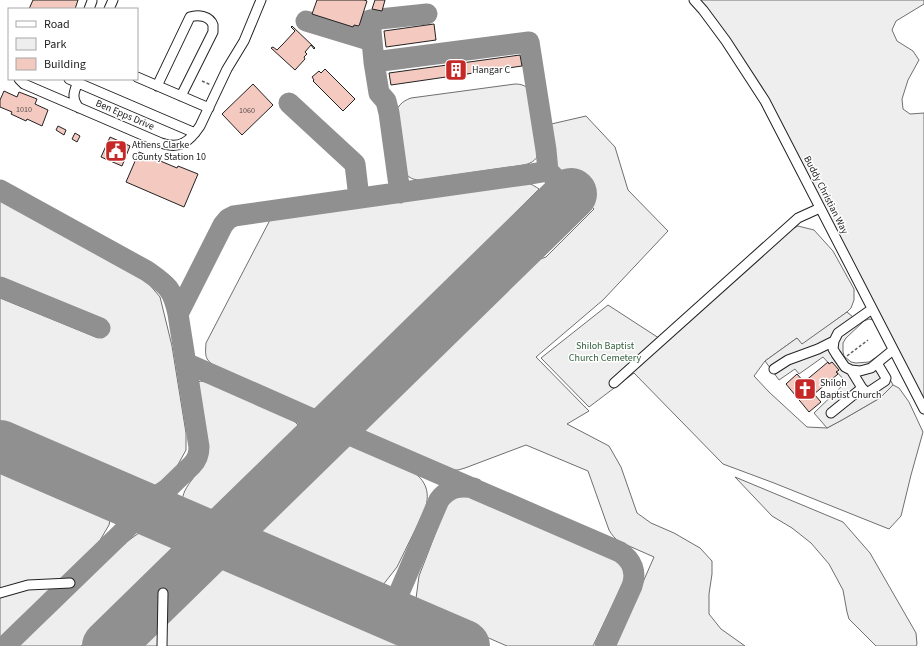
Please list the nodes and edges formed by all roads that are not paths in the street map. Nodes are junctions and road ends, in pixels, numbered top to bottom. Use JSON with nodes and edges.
{"nodes":[{"id":1,"x":261,"y":0,"type":"edge"},
{"id":2,"x":694,"y":0,"type":"edge"},
{"id":3,"x":138,"y":77,"type":"edge"},
{"id":4,"x":20,"y":80,"type":"edge"},
{"id":5,"x":76,"y":80,"type":"edge"},
{"id":6,"x":157,"y":86,"type":"junction"},
{"id":7,"x":181,"y":96,"type":"junction"},
{"id":8,"x":79,"y":108,"type":"junction"},
{"id":9,"x":209,"y":108,"type":"junction"},
{"id":10,"x":195,"y":133,"type":"junction"},
{"id":11,"x":820,"y":208,"type":"junction"},
{"id":12,"x":872,"y":309,"type":"junction"},
{"id":13,"x":834,"y":341,"type":"junction"},
{"id":14,"x":894,"y":350,"type":"junction"},
{"id":15,"x":877,"y":363,"type":"junction"},
{"id":16,"x":774,"y":369,"type":"dead end"},
{"id":17,"x":851,"y":370,"type":"junction"},
{"id":18,"x":614,"y":383,"type":"dead end"},
{"id":19,"x":862,"y":388,"type":"junction"},
{"id":20,"x":924,"y":409,"type":"edge"},
{"id":21,"x":830,"y":413,"type":"dead end"},
{"id":22,"x":70,"y":583,"type":"dead end"},
{"id":23,"x":0,"y":593,"type":"edge"},
{"id":24,"x":163,"y":593,"type":"dead end"},
{"id":25,"x":162,"y":646,"type":"edge"}],
"edges":[{"from":1,"to":9,"type":"street","name":"Ben Epps Drive"},
{"from":2,"to":11,"type":"street","name":"Buddy Christian Way"},
{"from":3,"to":6,"type":"street"},
{"from":4,"to":8,"type":"street","name":"Ben Epps Drive"},
{"from":5,"to":8,"type":"street"},
{"from":5,"to":10,"type":"street"},
{"from":6,"to":7,"type":"street"},
{"from":6,"to":7,"type":"street"},
{"from":7,"to":9,"type":"street"},
{"from":8,"to":10,"type":"street","name":"Ben Epps Drive"},
{"from":9,"to":10,"type":"street","name":"Ben Epps Drive"},
{"from":11,"to":12,"type":"street","name":"Buddy Christian Way"},
{"from":11,"to":18,"type":"street"},
{"from":12,"to":13,"type":"street"},
{"from":12,"to":14,"type":"street","name":"Buddy Christian Way"},
{"from":13,"to":16,"type":"street"},
{"from":13,"to":17,"type":"street"},
{"from":14,"to":15,"type":"street"},
{"from":14,"to":20,"type":"street","name":"Buddy Christian Way"},
{"from":15,"to":17,"type":"street"},
{"from":15,"to":19,"type":"street"},
{"from":17,"to":19,"type":"street"},
{"from":19,"to":21,"type":"street"},
{"from":22,"to":23,"type":"street"},
{"from":24,"to":25,"type":"street"}]}
